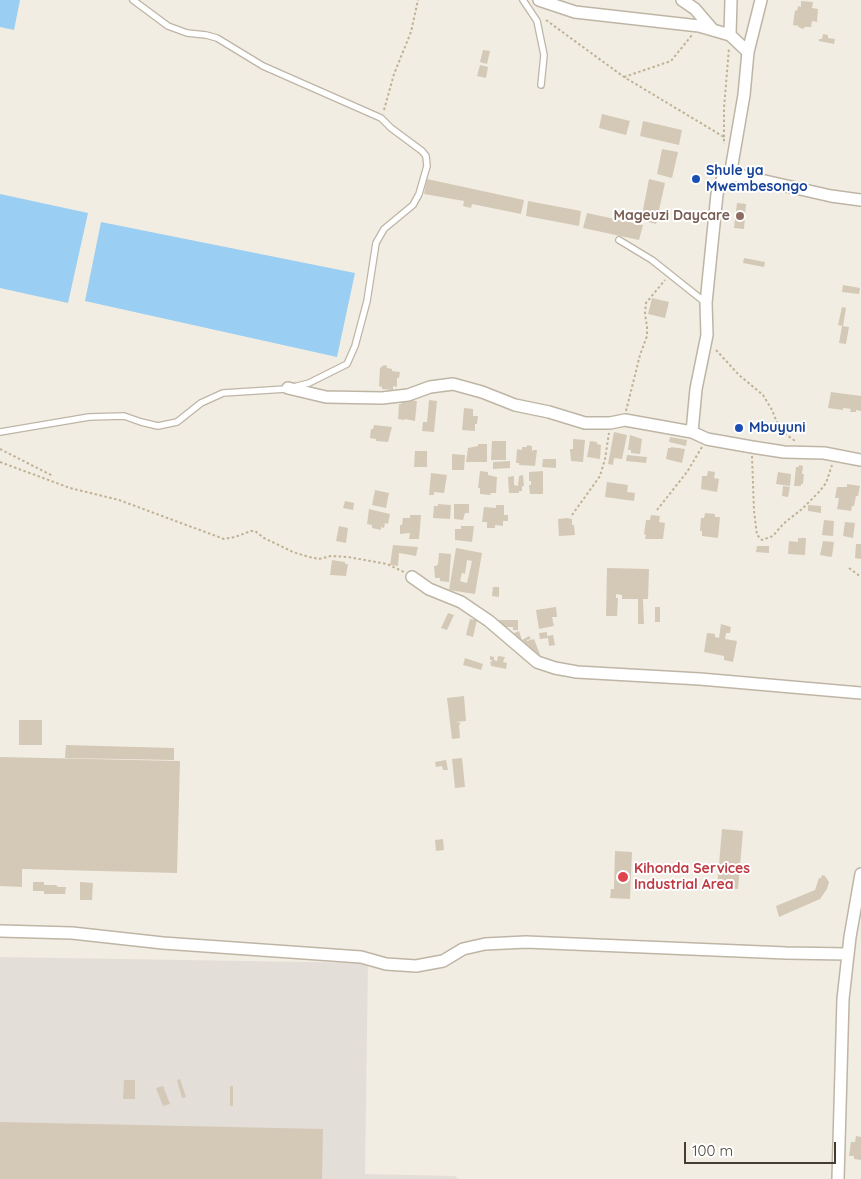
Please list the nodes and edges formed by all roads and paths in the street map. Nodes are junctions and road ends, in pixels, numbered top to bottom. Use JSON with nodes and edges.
{"nodes":[{"id":1,"x":132,"y":0,"type":"edge"},
{"id":2,"x":418,"y":0,"type":"edge"},
{"id":3,"x":523,"y":0,"type":"edge"},
{"id":4,"x":539,"y":0,"type":"edge"},
{"id":5,"x":682,"y":0,"type":"edge"},
{"id":6,"x":731,"y":0,"type":"edge"},
{"id":7,"x":761,"y":0,"type":"edge"},
{"id":8,"x":528,"y":7,"type":"junction"},
{"id":9,"x":699,"y":26,"type":"junction"},
{"id":10,"x":714,"y":31,"type":"junction"},
{"id":11,"x":730,"y":35,"type":"junction"},
{"id":12,"x":748,"y":52,"type":"junction"},
{"id":13,"x":624,"y":77,"type":"junction"},
{"id":14,"x":541,"y":85,"type":"dead end"},
{"id":15,"x":381,"y":118,"type":"junction"},
{"id":16,"x":724,"y":138,"type":"junction"},
{"id":17,"x":724,"y":146,"type":"dead end"},
{"id":18,"x":730,"y":176,"type":"junction"},
{"id":19,"x":861,"y":200,"type":"edge"},
{"id":20,"x":619,"y":240,"type":"dead end"},
{"id":21,"x":669,"y":274,"type":"junction"},
{"id":22,"x":706,"y":303,"type":"junction"},
{"id":23,"x":707,"y":335,"type":"junction"},
{"id":24,"x":288,"y":388,"type":"junction"},
{"id":25,"x":625,"y":420,"type":"junction"},
{"id":26,"x":610,"y":423,"type":"junction"},
{"id":27,"x":0,"y":432,"type":"edge"},
{"id":28,"x":692,"y":432,"type":"junction"},
{"id":29,"x":706,"y":439,"type":"junction"},
{"id":30,"x":752,"y":447,"type":"junction"},
{"id":31,"x":0,"y":448,"type":"edge"},
{"id":32,"x":814,"y":452,"type":"junction"},
{"id":33,"x":835,"y":454,"type":"junction"},
{"id":34,"x":861,"y":460,"type":"edge"},
{"id":35,"x":0,"y":462,"type":"edge"},
{"id":36,"x":53,"y":476,"type":"dead end"},
{"id":37,"x":657,"y":510,"type":"dead end"},
{"id":38,"x":572,"y":515,"type":"dead end"},
{"id":39,"x":849,"y":568,"type":"dead end"},
{"id":40,"x":412,"y":577,"type":"joint"},
{"id":41,"x":861,"y":577,"type":"edge"},
{"id":42,"x":861,"y":694,"type":"edge"},
{"id":43,"x":861,"y":874,"type":"edge"},
{"id":44,"x":0,"y":930,"type":"edge"},
{"id":45,"x":847,"y":954,"type":"junction"},
{"id":46,"x":838,"y":1179,"type":"edge"}],
"edges":[{"from":1,"to":15,"type":"lane"},
{"from":2,"to":15,"type":"path"},
{"from":3,"to":8,"type":"lane"},
{"from":4,"to":9,"type":"street"},
{"from":5,"to":10,"type":"street"},
{"from":6,"to":11,"type":"street"},
{"from":7,"to":12,"type":"street"},
{"from":8,"to":13,"type":"path"},
{"from":8,"to":14,"type":"lane"},
{"from":9,"to":10,"type":"street"},
{"from":9,"to":13,"type":"path"},
{"from":10,"to":11,"type":"street"},
{"from":11,"to":12,"type":"street"},
{"from":11,"to":16,"type":"path"},
{"from":12,"to":18,"type":"street"},
{"from":13,"to":16,"type":"path"},
{"from":15,"to":24,"type":"lane"},
{"from":16,"to":17,"type":"path"},
{"from":18,"to":19,"type":"street"},
{"from":18,"to":22,"type":"street"},
{"from":20,"to":21,"type":"lane"},
{"from":21,"to":22,"type":"lane"},
{"from":21,"to":25,"type":"path"},
{"from":22,"to":23,"type":"street"},
{"from":23,"to":28,"type":"street"},
{"from":23,"to":32,"type":"path"},
{"from":24,"to":26,"type":"street"},
{"from":24,"to":27,"type":"lane"},
{"from":25,"to":26,"type":"street"},
{"from":25,"to":28,"type":"street"},
{"from":26,"to":38,"type":"path"},
{"from":28,"to":29,"type":"street"},
{"from":29,"to":30,"type":"street"},
{"from":29,"to":37,"type":"path"},
{"from":30,"to":32,"type":"street"},
{"from":30,"to":33,"type":"path"},
{"from":31,"to":36,"type":"path"},
{"from":32,"to":33,"type":"street"},
{"from":33,"to":34,"type":"street"},
{"from":35,"to":40,"type":"path"},
{"from":39,"to":41,"type":"path"},
{"from":40,"to":42,"type":"street"},
{"from":43,"to":45,"type":"street"},
{"from":44,"to":45,"type":"street"},
{"from":45,"to":46,"type":"street"}]}
